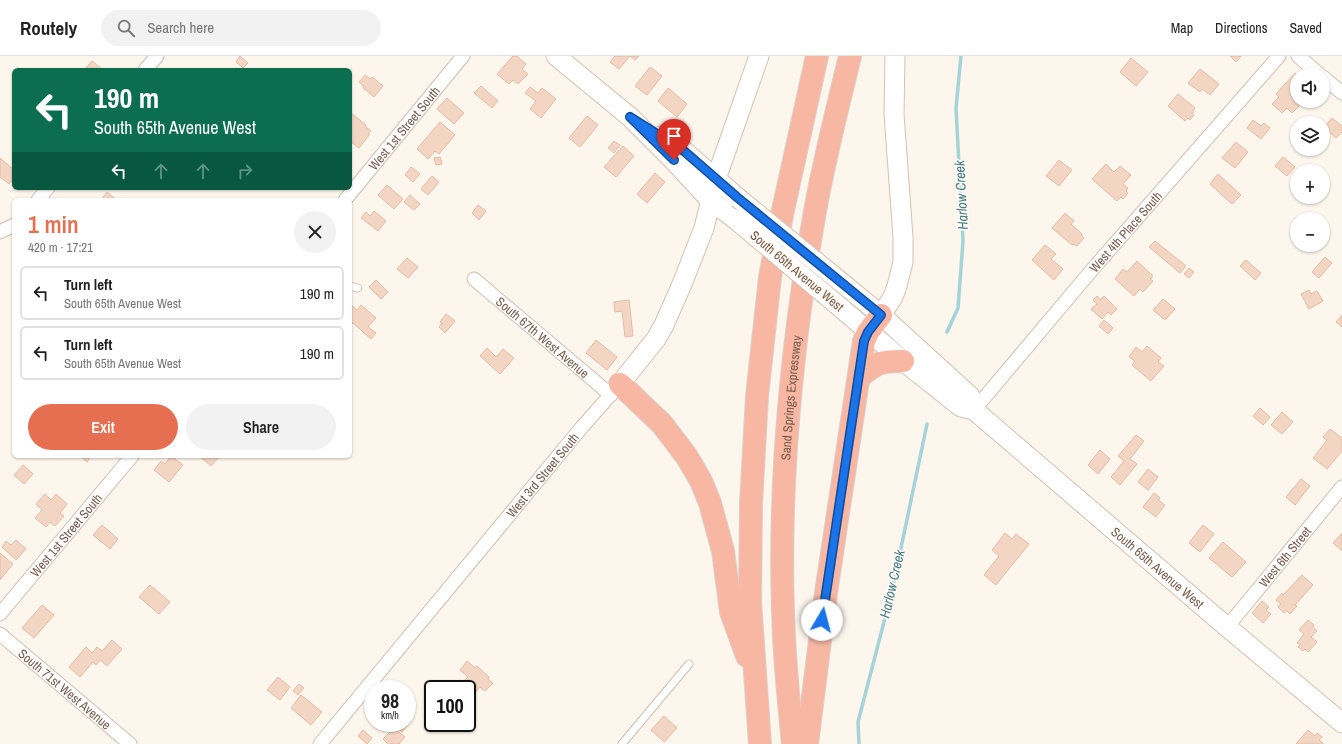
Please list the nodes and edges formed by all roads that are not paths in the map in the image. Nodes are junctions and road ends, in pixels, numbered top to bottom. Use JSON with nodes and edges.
{"nodes":[{"id":1,"x":157,"y":56,"type":"edge"},
{"id":2,"x":463,"y":56,"type":"edge"},
{"id":3,"x":556,"y":56,"type":"edge"},
{"id":4,"x":758,"y":56,"type":"edge"},
{"id":5,"x":817,"y":56,"type":"edge"},
{"id":6,"x":850,"y":56,"type":"edge"},
{"id":7,"x":895,"y":56,"type":"edge"},
{"id":8,"x":1279,"y":56,"type":"edge"},
{"id":9,"x":1298,"y":56,"type":"edge"},
{"id":10,"x":147,"y":68,"type":"edge"},
{"id":11,"x":1312,"y":68,"type":"edge"},
{"id":12,"x":1330,"y":83,"type":"edge"},
{"id":13,"x":1342,"y":93,"type":"edge"},
{"id":14,"x":630,"y":117,"type":"junction"},
{"id":15,"x":716,"y":179,"type":"junction"},
{"id":16,"x":46,"y":190,"type":"edge"},
{"id":17,"x":40,"y":198,"type":"edge"},
{"id":18,"x":347,"y":198,"type":"edge"},
{"id":19,"x":711,"y":201,"type":"junction"},
{"id":20,"x":12,"y":226,"type":"edge"},
{"id":21,"x":0,"y":232,"type":"edge"},
{"id":22,"x":474,"y":279,"type":"dead end"},
{"id":23,"x":352,"y":286,"type":"edge"},
{"id":24,"x":358,"y":288,"type":"dead end"},
{"id":25,"x":881,"y":315,"type":"junction"},
{"id":26,"x":868,"y":332,"type":"junction"},
{"id":27,"x":903,"y":361,"type":"junction"},
{"id":28,"x":859,"y":377,"type":"junction"},
{"id":29,"x":616,"y":390,"type":"junction"},
{"id":30,"x":974,"y":410,"type":"junction"},
{"id":31,"x":130,"y":458,"type":"edge"},
{"id":32,"x":1342,"y":486,"type":"edge"},
{"id":33,"x":0,"y":614,"type":"edge"},
{"id":34,"x":1227,"y":627,"type":"junction"},
{"id":35,"x":0,"y":634,"type":"edge"},
{"id":36,"x":689,"y":664,"type":"dead end"},
{"id":37,"x":756,"y":678,"type":"junction"},
{"id":38,"x":1342,"y":724,"type":"edge"},
{"id":39,"x":130,"y":744,"type":"edge"},
{"id":40,"x":320,"y":744,"type":"edge"},
{"id":41,"x":622,"y":744,"type":"edge"},
{"id":42,"x":760,"y":744,"type":"edge"},
{"id":43,"x":793,"y":744,"type":"edge"},
{"id":44,"x":807,"y":744,"type":"edge"}],
"edges":[{"from":1,"to":10,"type":"street"},
{"from":2,"to":18,"type":"street","name":"West 1st Street South"},
{"from":3,"to":14,"type":"street","name":"South 65th Avenue West"},
{"from":4,"to":15,"type":"street","name":"West 3rd Street South"},
{"from":5,"to":37,"type":"highway"},
{"from":6,"to":43,"type":"highway","name":"Sand Springs Expressway"},
{"from":7,"to":25,"type":"street"},
{"from":8,"to":30,"type":"street","name":"West 4th Place South"},
{"from":9,"to":11,"type":"street"},
{"from":12,"to":13,"type":"street"},
{"from":14,"to":15,"type":"street","name":"South 65th Avenue West"},
{"from":14,"to":19,"type":"street","name":"South 65th Avenue West"},
{"from":15,"to":19,"type":"street","name":"West 3rd Street South"},
{"from":15,"to":25,"type":"street","name":"South 65th Avenue West","bridge":true},
{"from":16,"to":17,"type":"street"},
{"from":19,"to":26,"type":"street","name":"South 65th Avenue West","bridge":true},
{"from":19,"to":29,"type":"street","name":"West 3rd Street South"},
{"from":20,"to":21,"type":"street"},
{"from":22,"to":29,"type":"street","name":"South 67th West Avenue"},
{"from":23,"to":24,"type":"lane"},
{"from":25,"to":26,"type":"highway"},
{"from":25,"to":30,"type":"street","name":"South 65th Avenue West"},
{"from":26,"to":27,"type":"street","name":"South 65th Avenue West"},
{"from":26,"to":28,"type":"highway"},
{"from":27,"to":28,"type":"highway"},
{"from":27,"to":30,"type":"street","name":"South 65th Avenue West"},
{"from":28,"to":44,"type":"highway"},
{"from":29,"to":37,"type":"highway"},
{"from":29,"to":40,"type":"street","name":"West 3rd Street South"},
{"from":30,"to":34,"type":"street","name":"South 65th Avenue West"},
{"from":31,"to":33,"type":"street","name":"West 1st Street South"},
{"from":32,"to":34,"type":"street","name":"West 6th Street"},
{"from":34,"to":38,"type":"street","name":"South 65th Avenue West"},
{"from":35,"to":39,"type":"street","name":"South 71st West Avenue"},
{"from":36,"to":41,"type":"lane"},
{"from":37,"to":42,"type":"highway"}]}
